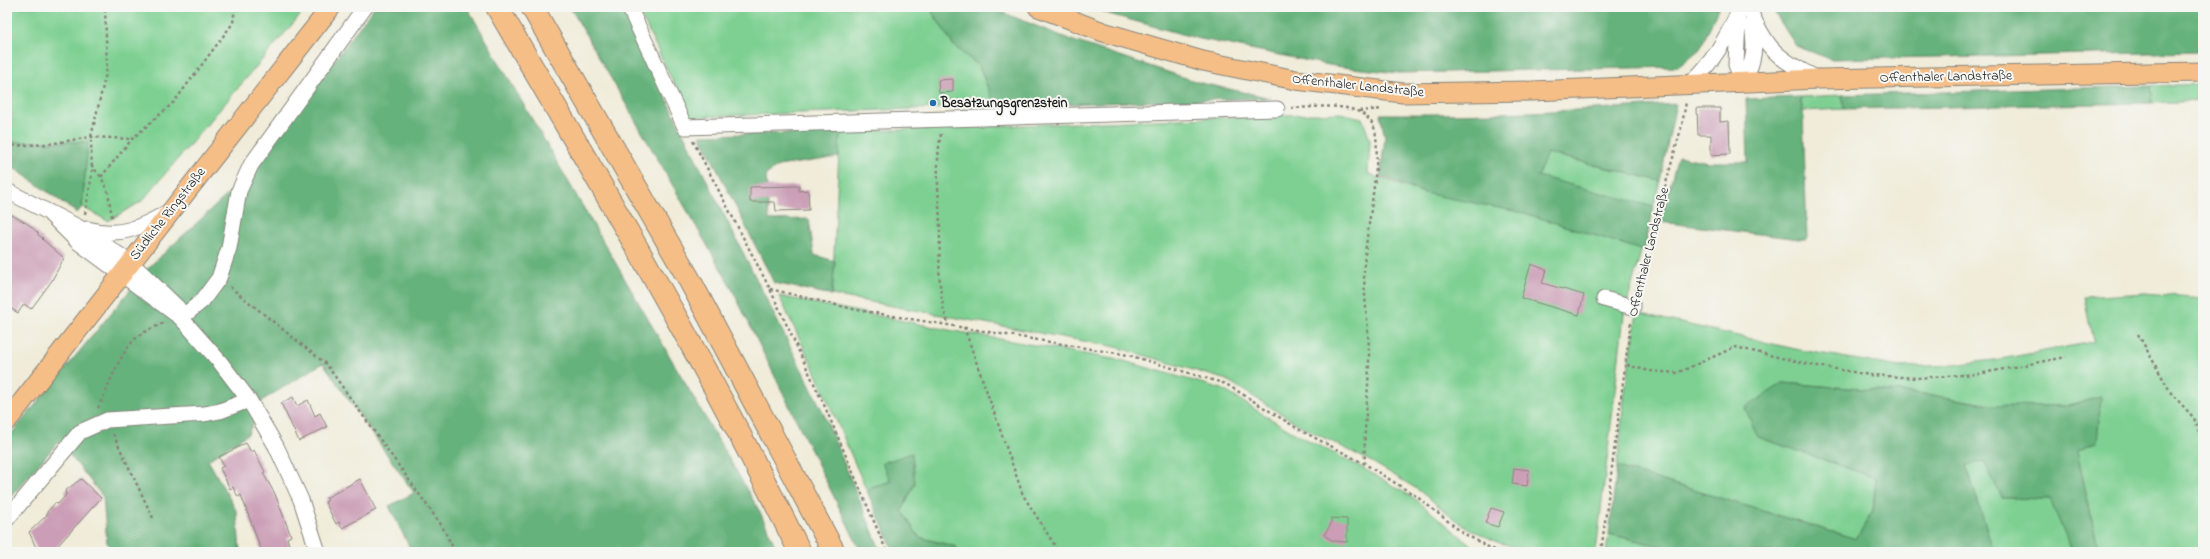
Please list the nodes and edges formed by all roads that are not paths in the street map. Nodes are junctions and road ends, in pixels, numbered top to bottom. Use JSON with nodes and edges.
{"nodes":[{"id":1,"x":330,"y":7,"type":"edge"},
{"id":2,"x":365,"y":7,"type":"edge"},
{"id":3,"x":497,"y":7,"type":"edge"},
{"id":4,"x":532,"y":7,"type":"edge"},
{"id":5,"x":629,"y":7,"type":"edge"},
{"id":6,"x":1038,"y":7,"type":"edge"},
{"id":7,"x":1742,"y":7,"type":"edge"},
{"id":8,"x":1748,"y":7,"type":"edge"},
{"id":9,"x":2203,"y":72,"type":"edge"},
{"id":10,"x":1818,"y":79,"type":"junction"},
{"id":11,"x":1744,"y":82,"type":"junction"},
{"id":12,"x":1688,"y":85,"type":"junction"},
{"id":13,"x":1278,"y":109,"type":"road end"},
{"id":14,"x":7,"y":191,"type":"edge"},
{"id":15,"x":169,"y":212,"type":"junction"},
{"id":16,"x":50,"y":214,"type":"junction"},
{"id":17,"x":81,"y":224,"type":"junction"},
{"id":18,"x":126,"y":269,"type":"junction"},
{"id":19,"x":1604,"y":299,"type":"dead end"},
{"id":20,"x":1633,"y":307,"type":"road end"},
{"id":21,"x":176,"y":319,"type":"junction"},
{"id":22,"x":249,"y":400,"type":"junction"},
{"id":23,"x":7,"y":421,"type":"edge"},
{"id":24,"x":7,"y":519,"type":"edge"},
{"id":25,"x":318,"y":552,"type":"edge"},
{"id":26,"x":800,"y":552,"type":"edge"},
{"id":27,"x":834,"y":552,"type":"edge"}],
"edges":[{"from":1,"to":15,"type":"main road","name":"Südliche Ringstraße"},
{"from":2,"to":21,"type":"street"},
{"from":3,"to":26,"type":"highway"},
{"from":4,"to":27,"type":"highway"},
{"from":5,"to":13,"type":"street"},
{"from":6,"to":12,"type":"main road","name":"Offenthaler Landstraße"},
{"from":7,"to":11,"type":"street"},
{"from":7,"to":12,"type":"street"},
{"from":8,"to":10,"type":"street"},
{"from":8,"to":11,"type":"street"},
{"from":9,"to":10,"type":"main road","name":"Offenthaler Landstraße"},
{"from":10,"to":11,"type":"main road","name":"Offenthaler Landstraße"},
{"from":11,"to":12,"type":"main road","name":"Offenthaler Landstraße"},
{"from":14,"to":16,"type":"street"},
{"from":15,"to":17,"type":"street"},
{"from":15,"to":18,"type":"main road","name":"Südliche Ringstraße"},
{"from":16,"to":17,"type":"street"},
{"from":16,"to":18,"type":"street"},
{"from":17,"to":18,"type":"street"},
{"from":18,"to":21,"type":"street"},
{"from":18,"to":23,"type":"main road","name":"Südliche Ringstraße"},
{"from":19,"to":20,"type":"street"},
{"from":21,"to":22,"type":"street"},
{"from":22,"to":24,"type":"street"},
{"from":22,"to":25,"type":"street"}]}
